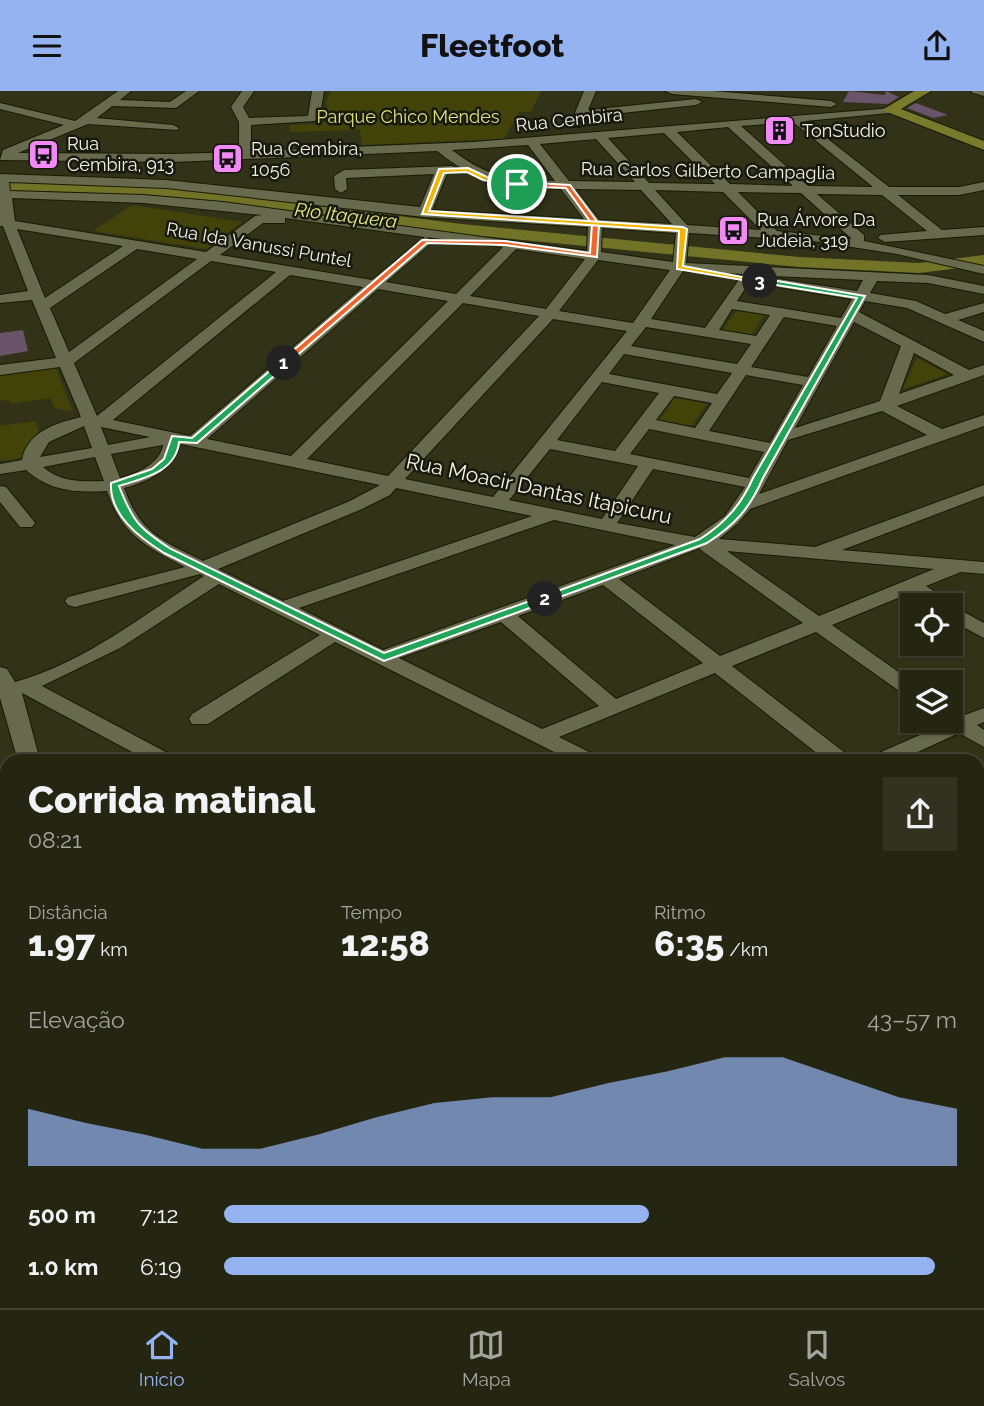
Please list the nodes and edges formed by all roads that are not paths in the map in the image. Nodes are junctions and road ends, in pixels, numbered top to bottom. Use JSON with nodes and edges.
{"nodes":[{"id":1,"x":125,"y":91,"type":"edge"},
{"id":2,"x":193,"y":91,"type":"edge"},
{"id":3,"x":248,"y":91,"type":"edge"},
{"id":4,"x":318,"y":91,"type":"edge"},
{"id":5,"x":590,"y":91,"type":"edge"},
{"id":6,"x":672,"y":91,"type":"edge"},
{"id":7,"x":815,"y":91,"type":"edge"},
{"id":8,"x":923,"y":91,"type":"edge"},
{"id":9,"x":977,"y":91,"type":"edge"},
{"id":10,"x":984,"y":93,"type":"edge"},
{"id":11,"x":757,"y":95,"type":"edge"},
{"id":12,"x":742,"y":97,"type":"junction"},
{"id":13,"x":111,"y":103,"type":"junction"},
{"id":14,"x":811,"y":103,"type":"junction"},
{"id":15,"x":0,"y":106,"type":"edge"},
{"id":16,"x":865,"y":110,"type":"junction"},
{"id":17,"x":889,"y":110,"type":"junction"},
{"id":18,"x":580,"y":114,"type":"junction"},
{"id":19,"x":795,"y":118,"type":"junction"},
{"id":20,"x":82,"y":122,"type":"junction"},
{"id":21,"x":245,"y":122,"type":"junction"},
{"id":22,"x":730,"y":123,"type":"junction"},
{"id":23,"x":173,"y":128,"type":"dead end"},
{"id":24,"x":666,"y":128,"type":"junction"},
{"id":25,"x":599,"y":135,"type":"junction"},
{"id":26,"x":572,"y":138,"type":"junction"},
{"id":27,"x":533,"y":142,"type":"junction"},
{"id":28,"x":980,"y":142,"type":"edge"},
{"id":29,"x":441,"y":148,"type":"junction"},
{"id":30,"x":244,"y":155,"type":"junction"},
{"id":31,"x":0,"y":156,"type":"edge"},
{"id":32,"x":468,"y":170,"type":"junction"},
{"id":33,"x":442,"y":171,"type":"junction"},
{"id":34,"x":2,"y":184,"type":"edge"},
{"id":35,"x":568,"y":186,"type":"junction"},
{"id":36,"x":984,"y":186,"type":"edge"},
{"id":37,"x":647,"y":188,"type":"junction"},
{"id":38,"x":726,"y":189,"type":"junction"},
{"id":39,"x":341,"y":190,"type":"junction"},
{"id":40,"x":806,"y":191,"type":"junction"},
{"id":41,"x":889,"y":192,"type":"junction"},
{"id":42,"x":319,"y":200,"type":"junction"},
{"id":43,"x":425,"y":213,"type":"junction"},
{"id":44,"x":3,"y":217,"type":"edge"},
{"id":45,"x":596,"y":226,"type":"junction"},
{"id":46,"x":984,"y":231,"type":"edge"},
{"id":47,"x":683,"y":233,"type":"junction"},
{"id":48,"x":773,"y":235,"type":"junction"},
{"id":49,"x":941,"y":236,"type":"junction"},
{"id":50,"x":813,"y":237,"type":"junction"},
{"id":51,"x":859,"y":238,"type":"junction"},
{"id":52,"x":425,"y":241,"type":"junction"},
{"id":53,"x":137,"y":243,"type":"junction"},
{"id":54,"x":509,"y":244,"type":"junction"},
{"id":55,"x":594,"y":253,"type":"junction"},
{"id":56,"x":213,"y":256,"type":"junction"},
{"id":57,"x":685,"y":266,"type":"junction"},
{"id":58,"x":288,"y":269,"type":"junction"},
{"id":59,"x":981,"y":269,"type":"edge"},
{"id":60,"x":873,"y":275,"type":"junction"},
{"id":61,"x":745,"y":278,"type":"junction"},
{"id":62,"x":914,"y":279,"type":"junction"},
{"id":63,"x":374,"y":284,"type":"junction"},
{"id":64,"x":984,"y":290,"type":"edge"},
{"id":65,"x":861,"y":296,"type":"junction"},
{"id":66,"x":984,"y":296,"type":"edge"},
{"id":67,"x":460,"y":298,"type":"junction"},
{"id":68,"x":0,"y":299,"type":"edge"},
{"id":69,"x":38,"y":301,"type":"junction"},
{"id":70,"x":728,"y":304,"type":"junction"},
{"id":71,"x":984,"y":307,"type":"edge"},
{"id":72,"x":550,"y":313,"type":"junction"},
{"id":73,"x":779,"y":313,"type":"junction"},
{"id":74,"x":947,"y":318,"type":"junction"},
{"id":75,"x":848,"y":319,"type":"junction"},
{"id":76,"x":639,"y":325,"type":"junction"},
{"id":77,"x":709,"y":333,"type":"junction"},
{"id":78,"x":984,"y":337,"type":"edge"},
{"id":79,"x":761,"y":341,"type":"junction"},
{"id":80,"x":909,"y":345,"type":"junction"},
{"id":81,"x":621,"y":349,"type":"junction"},
{"id":82,"x":65,"y":362,"type":"junction"},
{"id":83,"x":0,"y":370,"type":"edge"},
{"id":84,"x":742,"y":370,"type":"junction"},
{"id":85,"x":976,"y":373,"type":"edge"},
{"id":86,"x":598,"y":377,"type":"junction"},
{"id":87,"x":812,"y":382,"type":"junction"},
{"id":88,"x":669,"y":391,"type":"junction"},
{"id":89,"x":722,"y":400,"type":"junction"},
{"id":90,"x":885,"y":404,"type":"junction"},
{"id":91,"x":984,"y":420,"type":"edge"},
{"id":92,"x":95,"y":421,"type":"junction"},
{"id":93,"x":645,"y":423,"type":"junction"},
{"id":94,"x":699,"y":434,"type":"junction"},
{"id":95,"x":940,"y":435,"type":"junction"},
{"id":96,"x":175,"y":438,"type":"junction"},
{"id":97,"x":194,"y":441,"type":"junction"},
{"id":98,"x":547,"y":443,"type":"junction"},
{"id":99,"x":778,"y":443,"type":"junction"},
{"id":100,"x":102,"y":451,"type":"junction"},
{"id":101,"x":619,"y":458,"type":"junction"},
{"id":102,"x":295,"y":462,"type":"junction"},
{"id":103,"x":649,"y":463,"type":"junction"},
{"id":104,"x":30,"y":464,"type":"junction"},
{"id":105,"x":0,"y":469,"type":"edge"},
{"id":106,"x":395,"y":482,"type":"junction"},
{"id":107,"x":755,"y":484,"type":"junction"},
{"id":108,"x":114,"y":485,"type":"junction"},
{"id":109,"x":984,"y":490,"type":"edge"},
{"id":110,"x":0,"y":491,"type":"edge"},
{"id":111,"x":497,"y":503,"type":"junction"},
{"id":112,"x":747,"y":504,"type":"junction"},
{"id":113,"x":552,"y":515,"type":"junction"},
{"id":114,"x":26,"y":523,"type":"dead end"},
{"id":115,"x":606,"y":526,"type":"junction"},
{"id":116,"x":701,"y":544,"type":"junction"},
{"id":117,"x":815,"y":554,"type":"junction"},
{"id":118,"x":958,"y":567,"type":"junction"},
{"id":119,"x":984,"y":568,"type":"edge"},
{"id":120,"x":211,"y":572,"type":"junction"},
{"id":121,"x":606,"y":577,"type":"junction"},
{"id":122,"x":912,"y":586,"type":"junction"},
{"id":123,"x":923,"y":593,"type":"edge"},
{"id":124,"x":75,"y":601,"type":"dead end"},
{"id":125,"x":284,"y":607,"type":"junction"},
{"id":126,"x":505,"y":614,"type":"junction"},
{"id":127,"x":963,"y":619,"type":"edge"},
{"id":128,"x":818,"y":624,"type":"junction"},
{"id":129,"x":984,"y":632,"type":"edge"},
{"id":130,"x":336,"y":633,"type":"junction"},
{"id":131,"x":384,"y":657,"type":"junction"},
{"id":132,"x":718,"y":666,"type":"junction"},
{"id":133,"x":900,"y":682,"type":"edge"},
{"id":134,"x":9,"y":686,"type":"edge"},
{"id":135,"x":614,"y":708,"type":"junction"},
{"id":136,"x":984,"y":714,"type":"edge"},
{"id":137,"x":200,"y":719,"type":"dead end"},
{"id":138,"x":963,"y":719,"type":"edge"},
{"id":139,"x":963,"y":726,"type":"edge"},
{"id":140,"x":932,"y":733,"type":"edge"},
{"id":141,"x":117,"y":737,"type":"junction"},
{"id":142,"x":541,"y":737,"type":"junction"},
{"id":143,"x":984,"y":740,"type":"edge"},
{"id":144,"x":27,"y":754,"type":"edge"},
{"id":145,"x":123,"y":754,"type":"edge"},
{"id":146,"x":151,"y":754,"type":"edge"},
{"id":147,"x":575,"y":754,"type":"edge"},
{"id":148,"x":832,"y":754,"type":"edge"},
{"id":149,"x":893,"y":754,"type":"edge"}],
"edges":[{"from":1,"to":13,"type":"street"},
{"from":2,"to":13,"type":"street"},
{"from":3,"to":21,"type":"street"},
{"from":4,"to":21,"type":"street"},
{"from":5,"to":18,"type":"street"},
{"from":6,"to":12,"type":"street"},
{"from":7,"to":14,"type":"street"},
{"from":8,"to":17,"type":"main road"},
{"from":9,"to":10,"type":"street"},
{"from":11,"to":12,"type":"street"},
{"from":11,"to":14,"type":"street"},
{"from":12,"to":18,"type":"street"},
{"from":13,"to":20,"type":"street"},
{"from":14,"to":16,"type":"street"},
{"from":15,"to":20,"type":"street"},
{"from":16,"to":17,"type":"street","name":"Rua Cembira"},
{"from":16,"to":19,"type":"street","name":"Rua Cembira"},
{"from":17,"to":28,"type":"main road"},
{"from":18,"to":26,"type":"street"},
{"from":19,"to":22,"type":"street","name":"Rua Cembira"},
{"from":19,"to":41,"type":"street"},
{"from":20,"to":23,"type":"street"},
{"from":20,"to":31,"type":"street"},
{"from":21,"to":30,"type":"street"},
{"from":22,"to":24,"type":"street","name":"Rua Cembira"},
{"from":22,"to":40,"type":"street"},
{"from":24,"to":25,"type":"street","name":"Rua Cembira"},
{"from":24,"to":38,"type":"street"},
{"from":25,"to":26,"type":"street","name":"Rua Cembira"},
{"from":25,"to":37,"type":"street"},
{"from":26,"to":27,"type":"street","name":"Rua Cembira"},
{"from":27,"to":29,"type":"street","name":"Rua Cembira"},
{"from":27,"to":35,"type":"street"},
{"from":29,"to":30,"type":"street","name":"Rua Cembira"},
{"from":29,"to":32,"type":"street","name":"Rua Carlos Gilberto Campaglia"},
{"from":30,"to":31,"type":"street","name":"Rua Cembira"},
{"from":32,"to":33,"type":"street"},
{"from":32,"to":35,"type":"street","name":"Rua Carlos Gilberto Campaglia"},
{"from":33,"to":39,"type":"street"},
{"from":33,"to":43,"type":"street"},
{"from":34,"to":42,"type":"street"},
{"from":34,"to":44,"type":"street"},
{"from":34,"to":54,"type":"street"},
{"from":35,"to":37,"type":"street","name":"Rua Carlos Gilberto Campaglia"},
{"from":35,"to":45,"type":"street"},
{"from":36,"to":41,"type":"street","name":"Rua Carlos Gilberto Campaglia"},
{"from":37,"to":38,"type":"street","name":"Rua Carlos Gilberto Campaglia"},
{"from":37,"to":47,"type":"street"},
{"from":38,"to":40,"type":"street","name":"Rua Carlos Gilberto Campaglia"},
{"from":38,"to":48,"type":"street"},
{"from":39,"to":42,"type":"street"},
{"from":39,"to":43,"type":"street"},
{"from":40,"to":41,"type":"street","name":"Rua Carlos Gilberto Campaglia"},
{"from":40,"to":51,"type":"street"},
{"from":41,"to":49,"type":"street"},
{"from":42,"to":43,"type":"street"},
{"from":43,"to":45,"type":"street"},
{"from":44,"to":53,"type":"street","name":"Rua Ida Vanussi Puntel"},
{"from":44,"to":69,"type":"street"},
{"from":45,"to":47,"type":"street"},
{"from":45,"to":55,"type":"street"},
{"from":46,"to":49,"type":"street"},
{"from":47,"to":48,"type":"street"},
{"from":47,"to":57,"type":"street"},
{"from":48,"to":50,"type":"street"},
{"from":49,"to":51,"type":"street"},
{"from":50,"to":51,"type":"street"},
{"from":50,"to":59,"type":"street"},
{"from":52,"to":54,"type":"street"},
{"from":52,"to":56,"type":"street"},
{"from":52,"to":63,"type":"street"},
{"from":53,"to":56,"type":"street","name":"Rua Ida Vanussi Puntel"},
{"from":53,"to":69,"type":"street"},
{"from":54,"to":55,"type":"street"},
{"from":54,"to":67,"type":"street"},
{"from":55,"to":57,"type":"street"},
{"from":55,"to":72,"type":"street"},
{"from":56,"to":58,"type":"street","name":"Rua Ida Vanussi Puntel"},
{"from":56,"to":82,"type":"street"},
{"from":57,"to":60,"type":"street"},
{"from":57,"to":61,"type":"street"},
{"from":57,"to":76,"type":"street"},
{"from":58,"to":63,"type":"street","name":"Rua Ida Vanussi Puntel"},
{"from":58,"to":92,"type":"street"},
{"from":60,"to":62,"type":"street"},
{"from":60,"to":65,"type":"street"},
{"from":61,"to":65,"type":"street"},
{"from":61,"to":70,"type":"street"},
{"from":62,"to":64,"type":"street"},
{"from":62,"to":66,"type":"street"},
{"from":63,"to":67,"type":"street","name":"Rua Ida Vanussi Puntel"},
{"from":63,"to":97,"type":"street"},
{"from":65,"to":74,"type":"street"},
{"from":65,"to":75,"type":"street"},
{"from":67,"to":72,"type":"street","name":"Rua Ida Vanussi Puntel"},
{"from":67,"to":102,"type":"street"},
{"from":68,"to":69,"type":"street"},
{"from":69,"to":82,"type":"street"},
{"from":70,"to":73,"type":"street"},
{"from":70,"to":77,"type":"street"},
{"from":71,"to":74,"type":"street"},
{"from":72,"to":76,"type":"street","name":"Rua Ida Vanussi Puntel"},
{"from":72,"to":106,"type":"street"},
{"from":73,"to":75,"type":"street"},
{"from":73,"to":79,"type":"street"},
{"from":74,"to":78,"type":"street"},
{"from":75,"to":80,"type":"street"},
{"from":75,"to":87,"type":"street"},
{"from":76,"to":77,"type":"street","name":"Rua Ida Vanussi Puntel"},
{"from":76,"to":81,"type":"street"},
{"from":77,"to":79,"type":"street","name":"Rua Ida Vanussi Puntel"},
{"from":79,"to":84,"type":"street"},
{"from":80,"to":85,"type":"street"},
{"from":80,"to":90,"type":"street"},
{"from":81,"to":84,"type":"street"},
{"from":81,"to":86,"type":"street"},
{"from":82,"to":83,"type":"street"},
{"from":82,"to":92,"type":"street"},
{"from":84,"to":87,"type":"street"},
{"from":84,"to":89,"type":"street"},
{"from":85,"to":90,"type":"street"},
{"from":86,"to":88,"type":"street"},
{"from":86,"to":98,"type":"street"},
{"from":87,"to":99,"type":"street"},
{"from":88,"to":89,"type":"street"},
{"from":88,"to":93,"type":"street"},
{"from":89,"to":94,"type":"street"},
{"from":90,"to":95,"type":"street"},
{"from":90,"to":99,"type":"street"},
{"from":91,"to":95,"type":"street"},
{"from":92,"to":96,"type":"street","name":"Rua Moacir Dantas Itapicuru"},
{"from":92,"to":100,"type":"street"},
{"from":92,"to":104,"type":"street"},
{"from":93,"to":94,"type":"street"},
{"from":93,"to":101,"type":"street"},
{"from":94,"to":99,"type":"street"},
{"from":95,"to":112,"type":"street"},
{"from":96,"to":97,"type":"street","name":"Rua Moacir Dantas Itapicuru"},
{"from":96,"to":100,"type":"street"},
{"from":96,"to":108,"type":"street"},
{"from":97,"to":102,"type":"street","name":"Rua Moacir Dantas Itapicuru"},
{"from":98,"to":101,"type":"street"},
{"from":98,"to":111,"type":"street"},
{"from":99,"to":107,"type":"street"},
{"from":100,"to":104,"type":"street"},
{"from":100,"to":108,"type":"street"},
{"from":101,"to":103,"type":"street"},
{"from":102,"to":106,"type":"street","name":"Rua Moacir Dantas Itapicuru"},
{"from":103,"to":107,"type":"street"},
{"from":103,"to":115,"type":"street"},
{"from":104,"to":105,"type":"street"},
{"from":104,"to":108,"type":"street"},
{"from":106,"to":111,"type":"street","name":"Rua Moacir Dantas Itapicuru"},
{"from":106,"to":120,"type":"street"},
{"from":107,"to":112,"type":"street"},
{"from":108,"to":120,"type":"street"},
{"from":109,"to":117,"type":"street"},
{"from":110,"to":114,"type":"street"},
{"from":111,"to":113,"type":"street","name":"Rua Moacir Dantas Itapicuru"},
{"from":112,"to":116,"type":"street"},
{"from":113,"to":115,"type":"street","name":"Rua Moacir Dantas Itapicuru"},
{"from":113,"to":125,"type":"street"},
{"from":115,"to":116,"type":"street","name":"Rua Moacir Dantas Itapicuru"},
{"from":116,"to":117,"type":"street","name":"Rua Moacir Dantas Itapicuru"},
{"from":116,"to":121,"type":"street"},
{"from":116,"to":128,"type":"street"},
{"from":117,"to":118,"type":"street","name":"Rua Moacir Dantas Itapicuru"},
{"from":118,"to":119,"type":"street","name":"Rua Moacir Dantas Itapicuru"},
{"from":118,"to":122,"type":"street"},
{"from":120,"to":124,"type":"street"},
{"from":120,"to":125,"type":"street"},
{"from":120,"to":134,"type":"street"},
{"from":121,"to":126,"type":"street"},
{"from":121,"to":132,"type":"street"},
{"from":122,"to":123,"type":"street"},
{"from":122,"to":128,"type":"street"},
{"from":125,"to":130,"type":"street"},
{"from":126,"to":131,"type":"street"},
{"from":126,"to":135,"type":"street"},
{"from":127,"to":129,"type":"street"},
{"from":128,"to":132,"type":"street"},
{"from":128,"to":133,"type":"street"},
{"from":130,"to":131,"type":"street"},
{"from":130,"to":137,"type":"street"},
{"from":131,"to":142,"type":"street"},
{"from":132,"to":135,"type":"street"},
{"from":132,"to":148,"type":"street"},
{"from":134,"to":141,"type":"street"},
{"from":134,"to":144,"type":"street"},
{"from":135,"to":142,"type":"street"},
{"from":136,"to":138,"type":"street"},
{"from":139,"to":143,"type":"street"},
{"from":140,"to":149,"type":"street"},
{"from":141,"to":145,"type":"street"},
{"from":141,"to":146,"type":"street"},
{"from":142,"to":147,"type":"street"}]}
